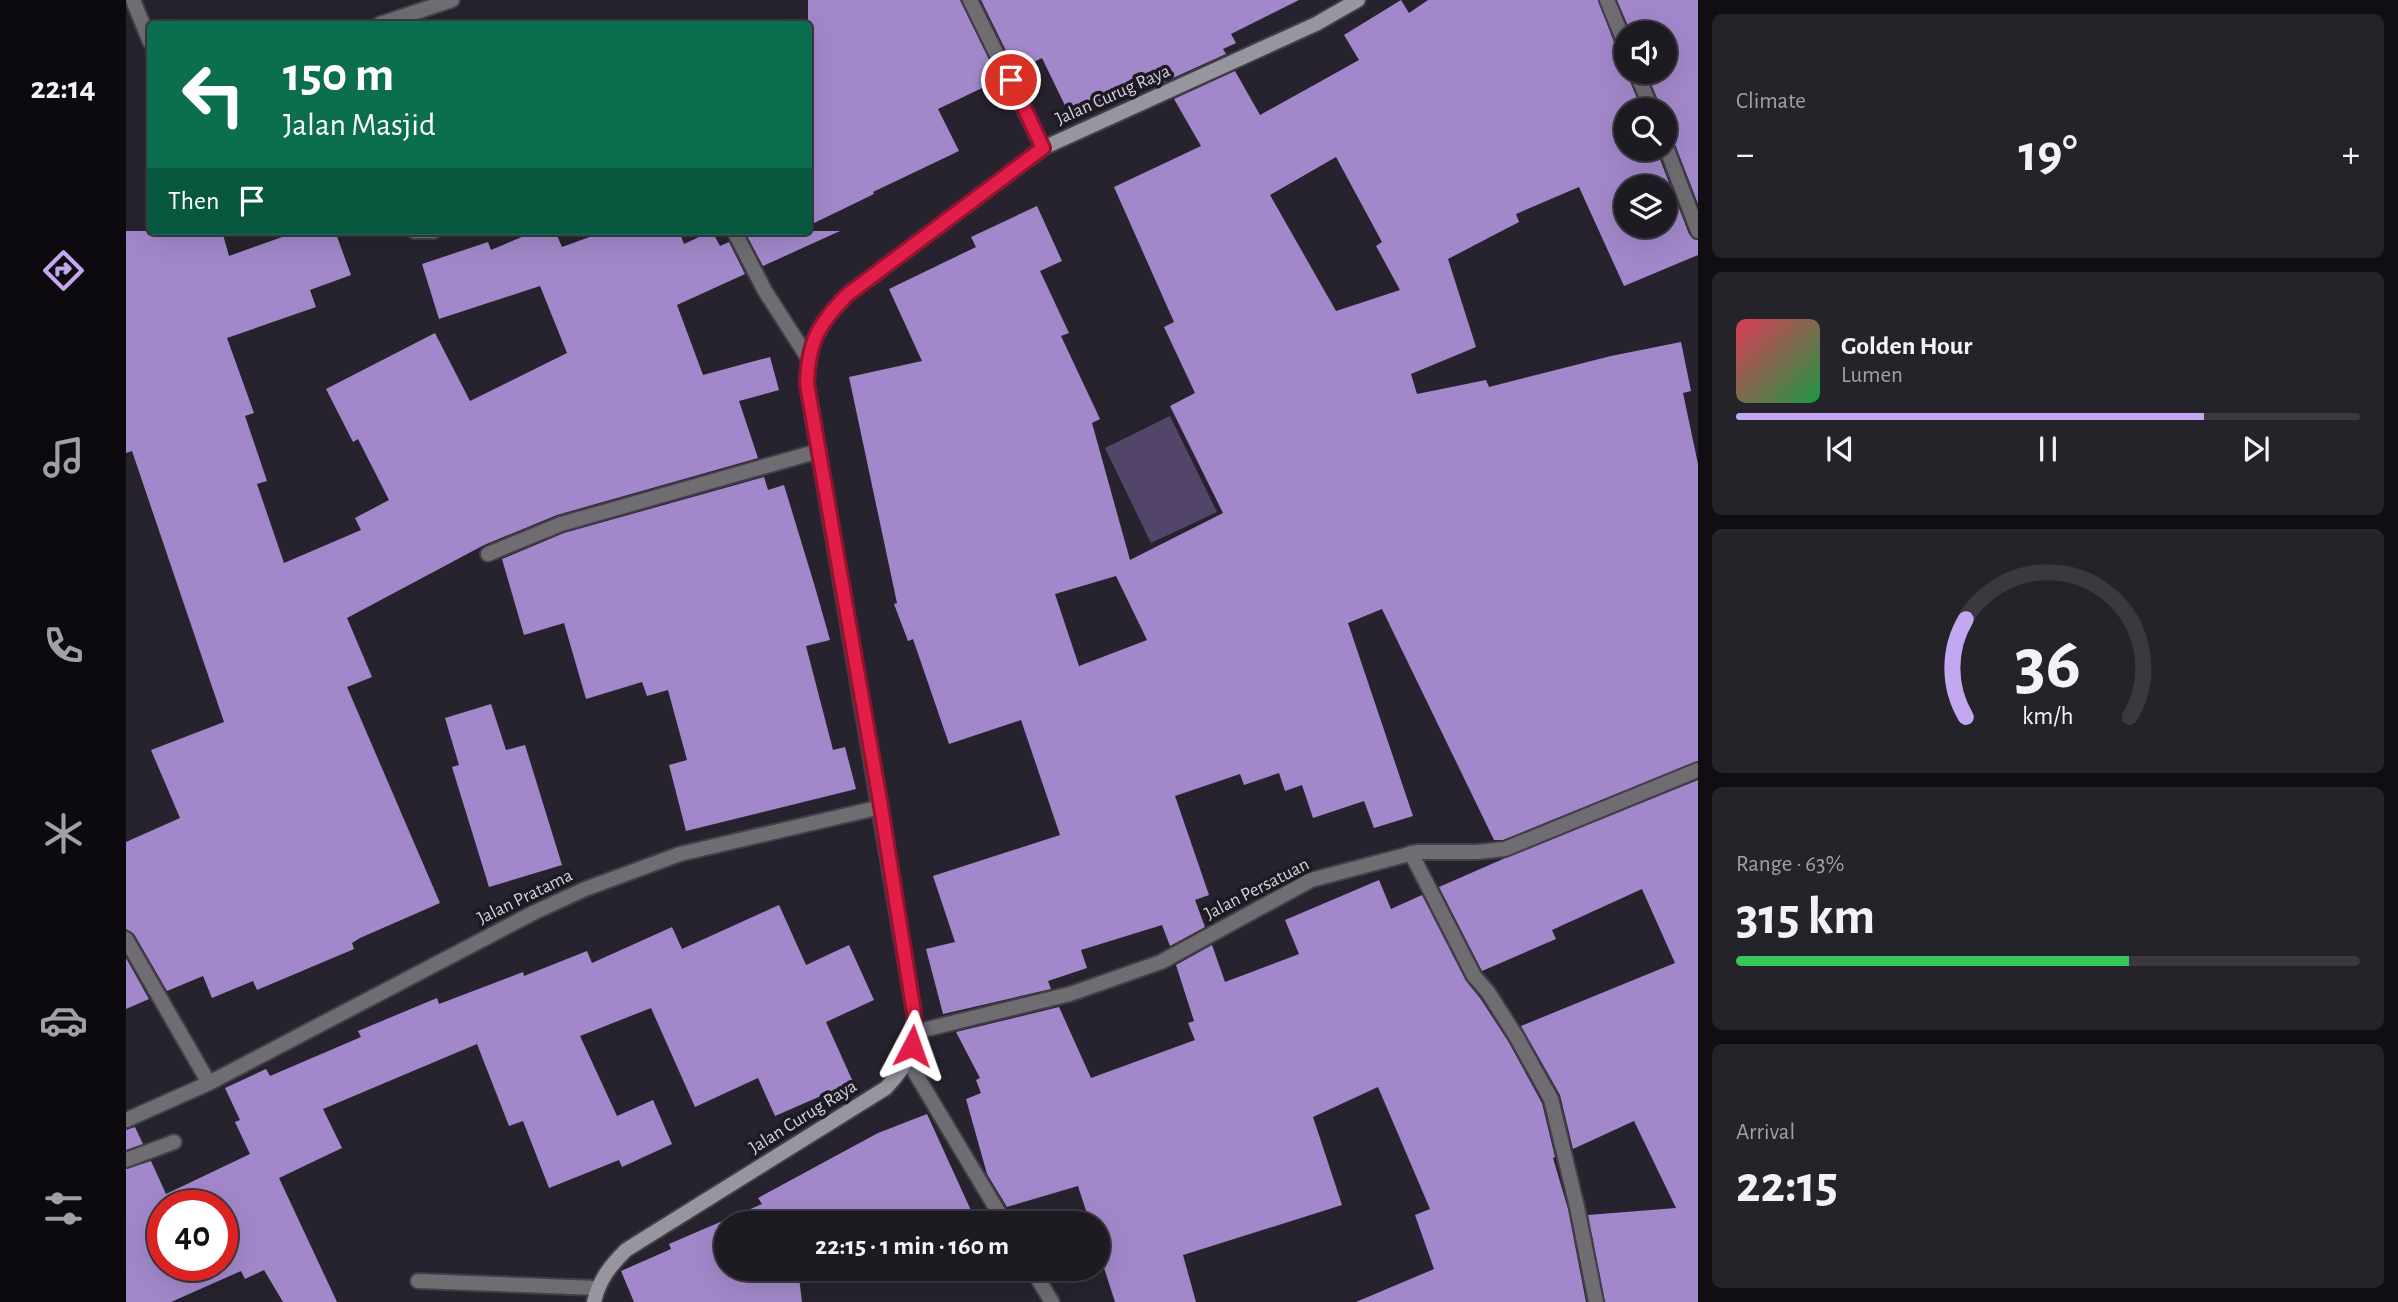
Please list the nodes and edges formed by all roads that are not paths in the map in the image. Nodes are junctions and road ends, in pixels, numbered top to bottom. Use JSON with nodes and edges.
{"nodes":[{"id":1,"x":133,"y":0,"type":"edge"},
{"id":2,"x":453,"y":0,"type":"edge"},
{"id":3,"x":970,"y":0,"type":"edge"},
{"id":4,"x":1358,"y":0,"type":"edge"},
{"id":5,"x":1607,"y":0,"type":"edge"},
{"id":6,"x":389,"y":21,"type":"edge"},
{"id":7,"x":1616,"y":21,"type":"edge"},
{"id":8,"x":147,"y":35,"type":"edge"},
{"id":9,"x":1043,"y":148,"type":"junction"},
{"id":10,"x":1671,"y":161,"type":"edge"},
{"id":11,"x":1698,"y":231,"type":"edge"},
{"id":12,"x":736,"y":235,"type":"edge"},
{"id":13,"x":808,"y":358,"type":"junction"},
{"id":14,"x":819,"y":451,"type":"junction"},
{"id":15,"x":488,"y":554,"type":"dead end"},
{"id":16,"x":1698,"y":770,"type":"edge"},
{"id":17,"x":881,"y":807,"type":"junction"},
{"id":18,"x":1411,"y":853,"type":"junction"},
{"id":19,"x":126,"y":939,"type":"edge"},
{"id":20,"x":915,"y":1032,"type":"junction"},
{"id":21,"x":908,"y":1061,"type":"junction"},
{"id":22,"x":209,"y":1083,"type":"junction"},
{"id":23,"x":126,"y":1120,"type":"edge"},
{"id":24,"x":174,"y":1142,"type":"dead end"},
{"id":25,"x":126,"y":1160,"type":"edge"},
{"id":26,"x":998,"y":1211,"type":"edge"},
{"id":27,"x":418,"y":1281,"type":"dead end"},
{"id":28,"x":1039,"y":1281,"type":"edge"},
{"id":29,"x":595,"y":1295,"type":"edge"},
{"id":30,"x":1052,"y":1302,"type":"edge"},
{"id":31,"x":1596,"y":1302,"type":"edge"}],
"edges":[{"from":1,"to":8,"type":"street"},
{"from":2,"to":6,"type":"street"},
{"from":3,"to":9,"type":"street"},
{"from":4,"to":9,"type":"street","name":"Jalan Curug Raya"},
{"from":5,"to":7,"type":"street"},
{"from":9,"to":13,"type":"street","name":"Jalan Curug Raya"},
{"from":10,"to":11,"type":"street"},
{"from":12,"to":13,"type":"street"},
{"from":13,"to":14,"type":"street","name":"Jalan Curug Raya"},
{"from":14,"to":15,"type":"street"},
{"from":14,"to":17,"type":"street","name":"Jalan Curug Raya"},
{"from":16,"to":18,"type":"street","name":"Jalan Persatuan"},
{"from":17,"to":20,"type":"street","name":"Jalan Curug Raya"},
{"from":17,"to":22,"type":"street","name":"Jalan Pratama"},
{"from":18,"to":20,"type":"street","name":"Jalan Persatuan"},
{"from":18,"to":31,"type":"street"},
{"from":19,"to":22,"type":"street"},
{"from":20,"to":21,"type":"street","name":"Jalan Curug Raya"},
{"from":21,"to":26,"type":"street"},
{"from":21,"to":29,"type":"street","name":"Jalan Curug Raya"},
{"from":22,"to":23,"type":"street","name":"Jalan Pratama"},
{"from":24,"to":25,"type":"street"},
{"from":27,"to":29,"type":"street"},
{"from":28,"to":30,"type":"street"}]}
